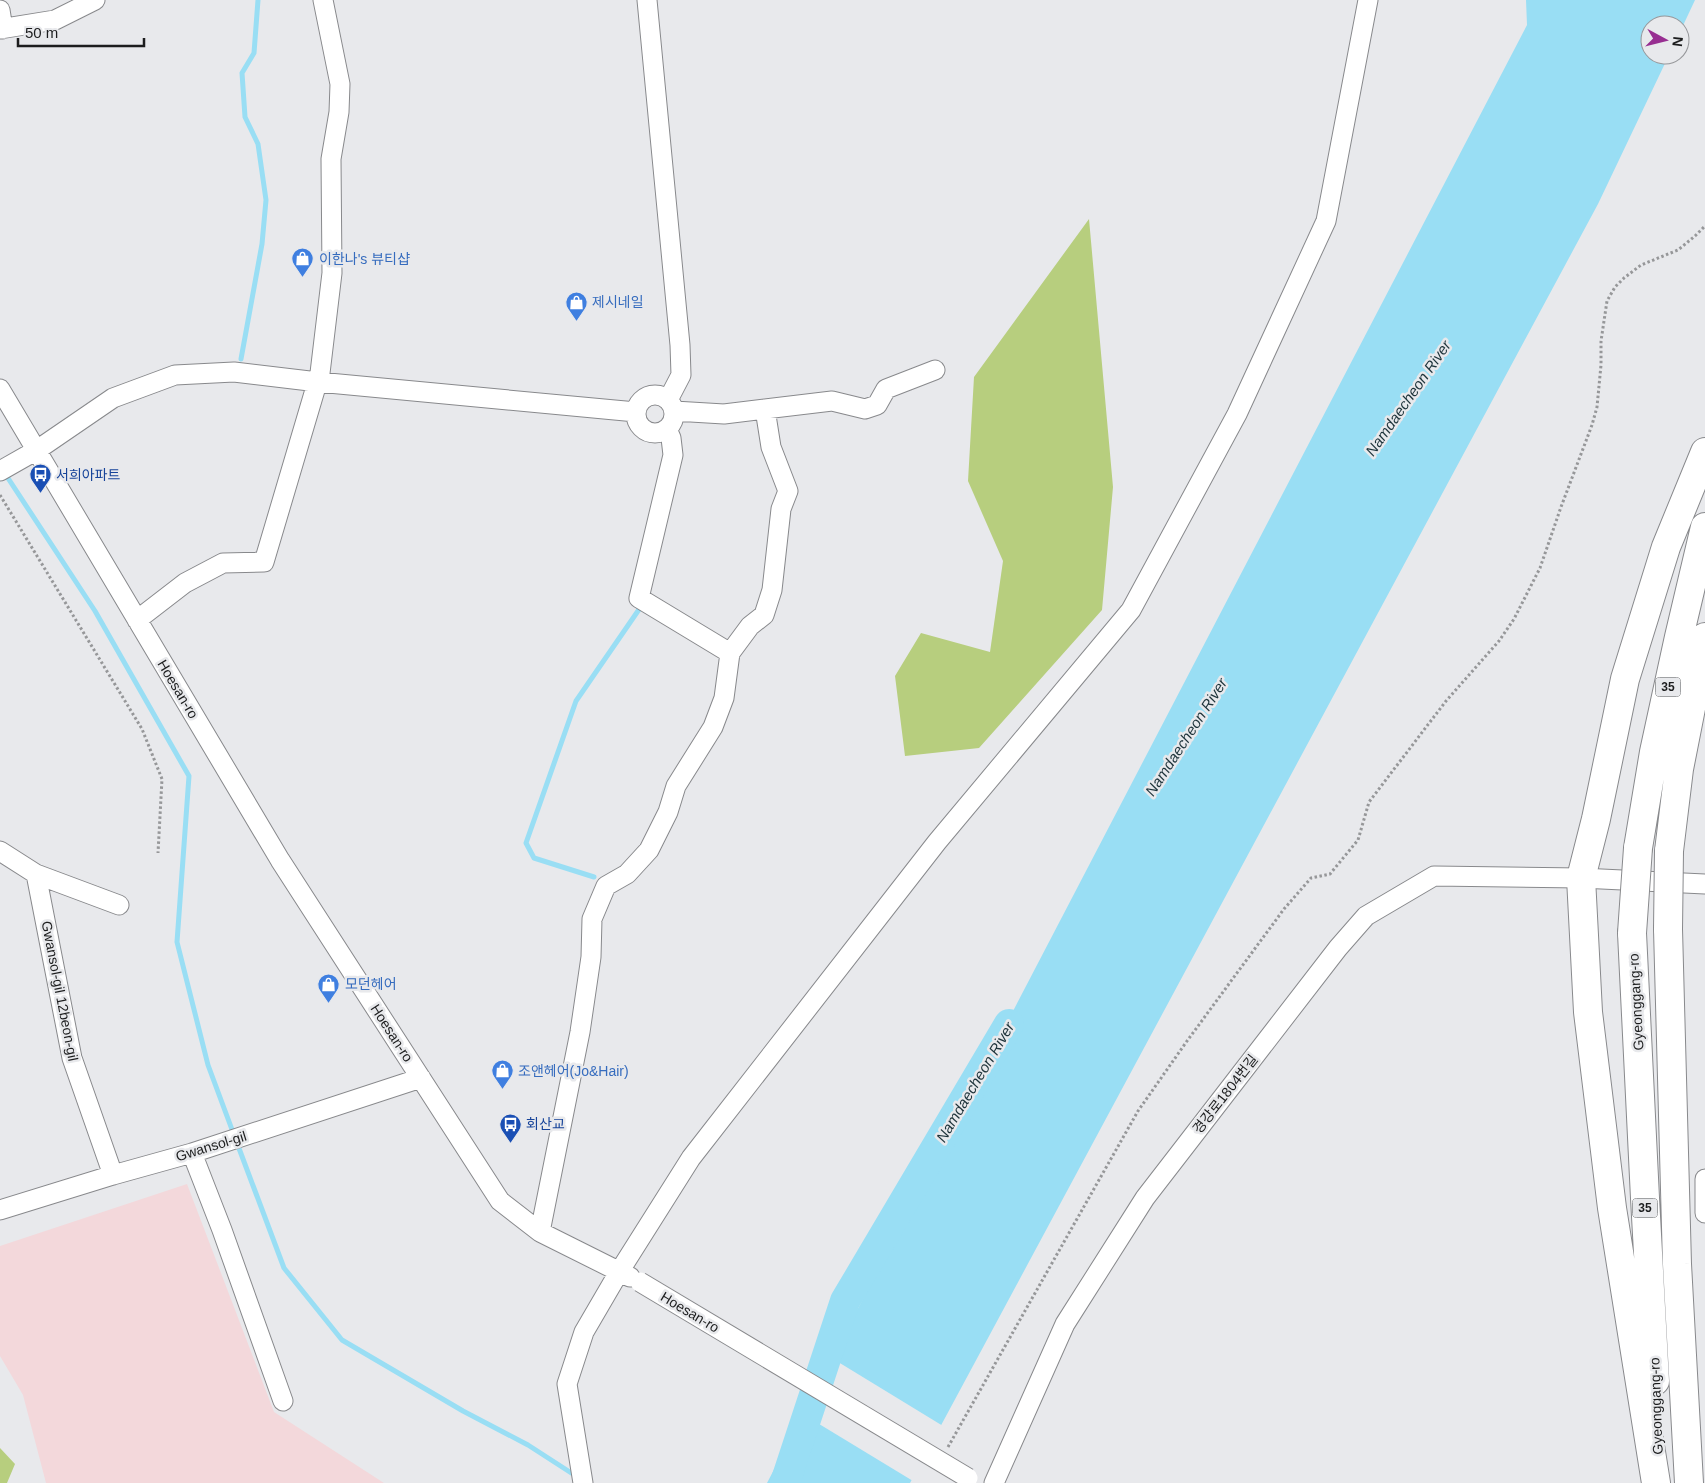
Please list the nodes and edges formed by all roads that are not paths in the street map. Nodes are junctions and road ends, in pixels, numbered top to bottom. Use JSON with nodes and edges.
{"nodes":[{"id":1,"x":95,"y":0,"type":"edge"},
{"id":2,"x":323,"y":0,"type":"edge"},
{"id":3,"x":647,"y":0,"type":"edge"},
{"id":4,"x":1368,"y":0,"type":"edge"},
{"id":5,"x":0,"y":10,"type":"edge"},
{"id":6,"x":2,"y":29,"type":"edge"},
{"id":7,"x":936,"y":370,"type":"dead end"},
{"id":8,"x":318,"y":382,"type":"junction"},
{"id":9,"x":0,"y":389,"type":"edge"},
{"id":10,"x":671,"y":406,"type":"junction"},
{"id":11,"x":765,"y":409,"type":"junction"},
{"id":12,"x":636,"y":412,"type":"junction"},
{"id":13,"x":667,"y":429,"type":"junction"},
{"id":14,"x":37,"y":450,"type":"junction"},
{"id":15,"x":1705,"y":452,"type":"edge"},
{"id":16,"x":6,"y":467,"type":"edge"},
{"id":17,"x":1705,"y":527,"type":"edge"},
{"id":18,"x":136,"y":620,"type":"junction"},
{"id":19,"x":1705,"y":637,"type":"edge"},
{"id":20,"x":730,"y":653,"type":"junction"},
{"id":21,"x":0,"y":851,"type":"edge"},
{"id":22,"x":36,"y":874,"type":"junction"},
{"id":23,"x":1581,"y":878,"type":"junction"},
{"id":24,"x":1705,"y":884,"type":"edge"},
{"id":25,"x":119,"y":904,"type":"dead end"},
{"id":26,"x":422,"y":1078,"type":"junction"},
{"id":27,"x":192,"y":1152,"type":"junction"},
{"id":28,"x":113,"y":1174,"type":"junction"},
{"id":29,"x":1705,"y":1179,"type":"edge"},
{"id":30,"x":0,"y":1210,"type":"edge"},
{"id":31,"x":1705,"y":1213,"type":"edge"},
{"id":32,"x":540,"y":1232,"type":"junction"},
{"id":33,"x":619,"y":1272,"type":"junction"},
{"id":34,"x":283,"y":1401,"type":"dead end"},
{"id":35,"x":972,"y":1480,"type":"edge"},
{"id":36,"x":583,"y":1483,"type":"edge"},
{"id":37,"x":994,"y":1483,"type":"edge"},
{"id":38,"x":1657,"y":1483,"type":"edge"},
{"id":39,"x":1689,"y":1483,"type":"edge"}],
"edges":[{"from":1,"to":6,"type":"street"},
{"from":2,"to":8,"type":"street"},
{"from":3,"to":10,"type":"street"},
{"from":4,"to":33,"type":"street"},
{"from":5,"to":6,"type":"street"},
{"from":7,"to":11,"type":"street"},
{"from":8,"to":12,"type":"street"},
{"from":8,"to":14,"type":"street"},
{"from":8,"to":18,"type":"street"},
{"from":9,"to":14,"type":"street","name":"Hoesan-ro"},
{"from":10,"to":11,"type":"street"},
{"from":10,"to":12,"type":"street"},
{"from":10,"to":13,"type":"street"},
{"from":11,"to":20,"type":"street"},
{"from":12,"to":13,"type":"street"},
{"from":13,"to":20,"type":"street"},
{"from":14,"to":16,"type":"street"},
{"from":14,"to":18,"type":"street","name":"Hoesan-ro"},
{"from":15,"to":23,"type":"highway"},
{"from":17,"to":38,"type":"highway","name":"Gyeonggang-ro","number":"35","bridge":true},
{"from":18,"to":26,"type":"street","name":"Hoesan-ro"},
{"from":19,"to":39,"type":"highway","name":"Gyeonggang-ro","bridge":true},
{"from":20,"to":32,"type":"street"},
{"from":21,"to":22,"type":"street"},
{"from":22,"to":25,"type":"street"},
{"from":22,"to":28,"type":"street","name":"Gwansol-gil 12beon-gil"},
{"from":23,"to":24,"type":"street","name":"경강로1804번길"},
{"from":23,"to":37,"type":"street","name":"경강로1804번길"},
{"from":23,"to":38,"type":"highway"},
{"from":26,"to":27,"type":"street","name":"Gwansol-gil"},
{"from":26,"to":32,"type":"street","name":"Hoesan-ro"},
{"from":27,"to":28,"type":"street","name":"Gwansol-gil"},
{"from":27,"to":34,"type":"street"},
{"from":28,"to":30,"type":"street","name":"Gwansol-gil"},
{"from":29,"to":31,"type":"street"},
{"from":32,"to":33,"type":"street","name":"Hoesan-ro"},
{"from":33,"to":35,"type":"street","name":"Hoesan-ro","bridge":true},
{"from":33,"to":36,"type":"street"}]}
